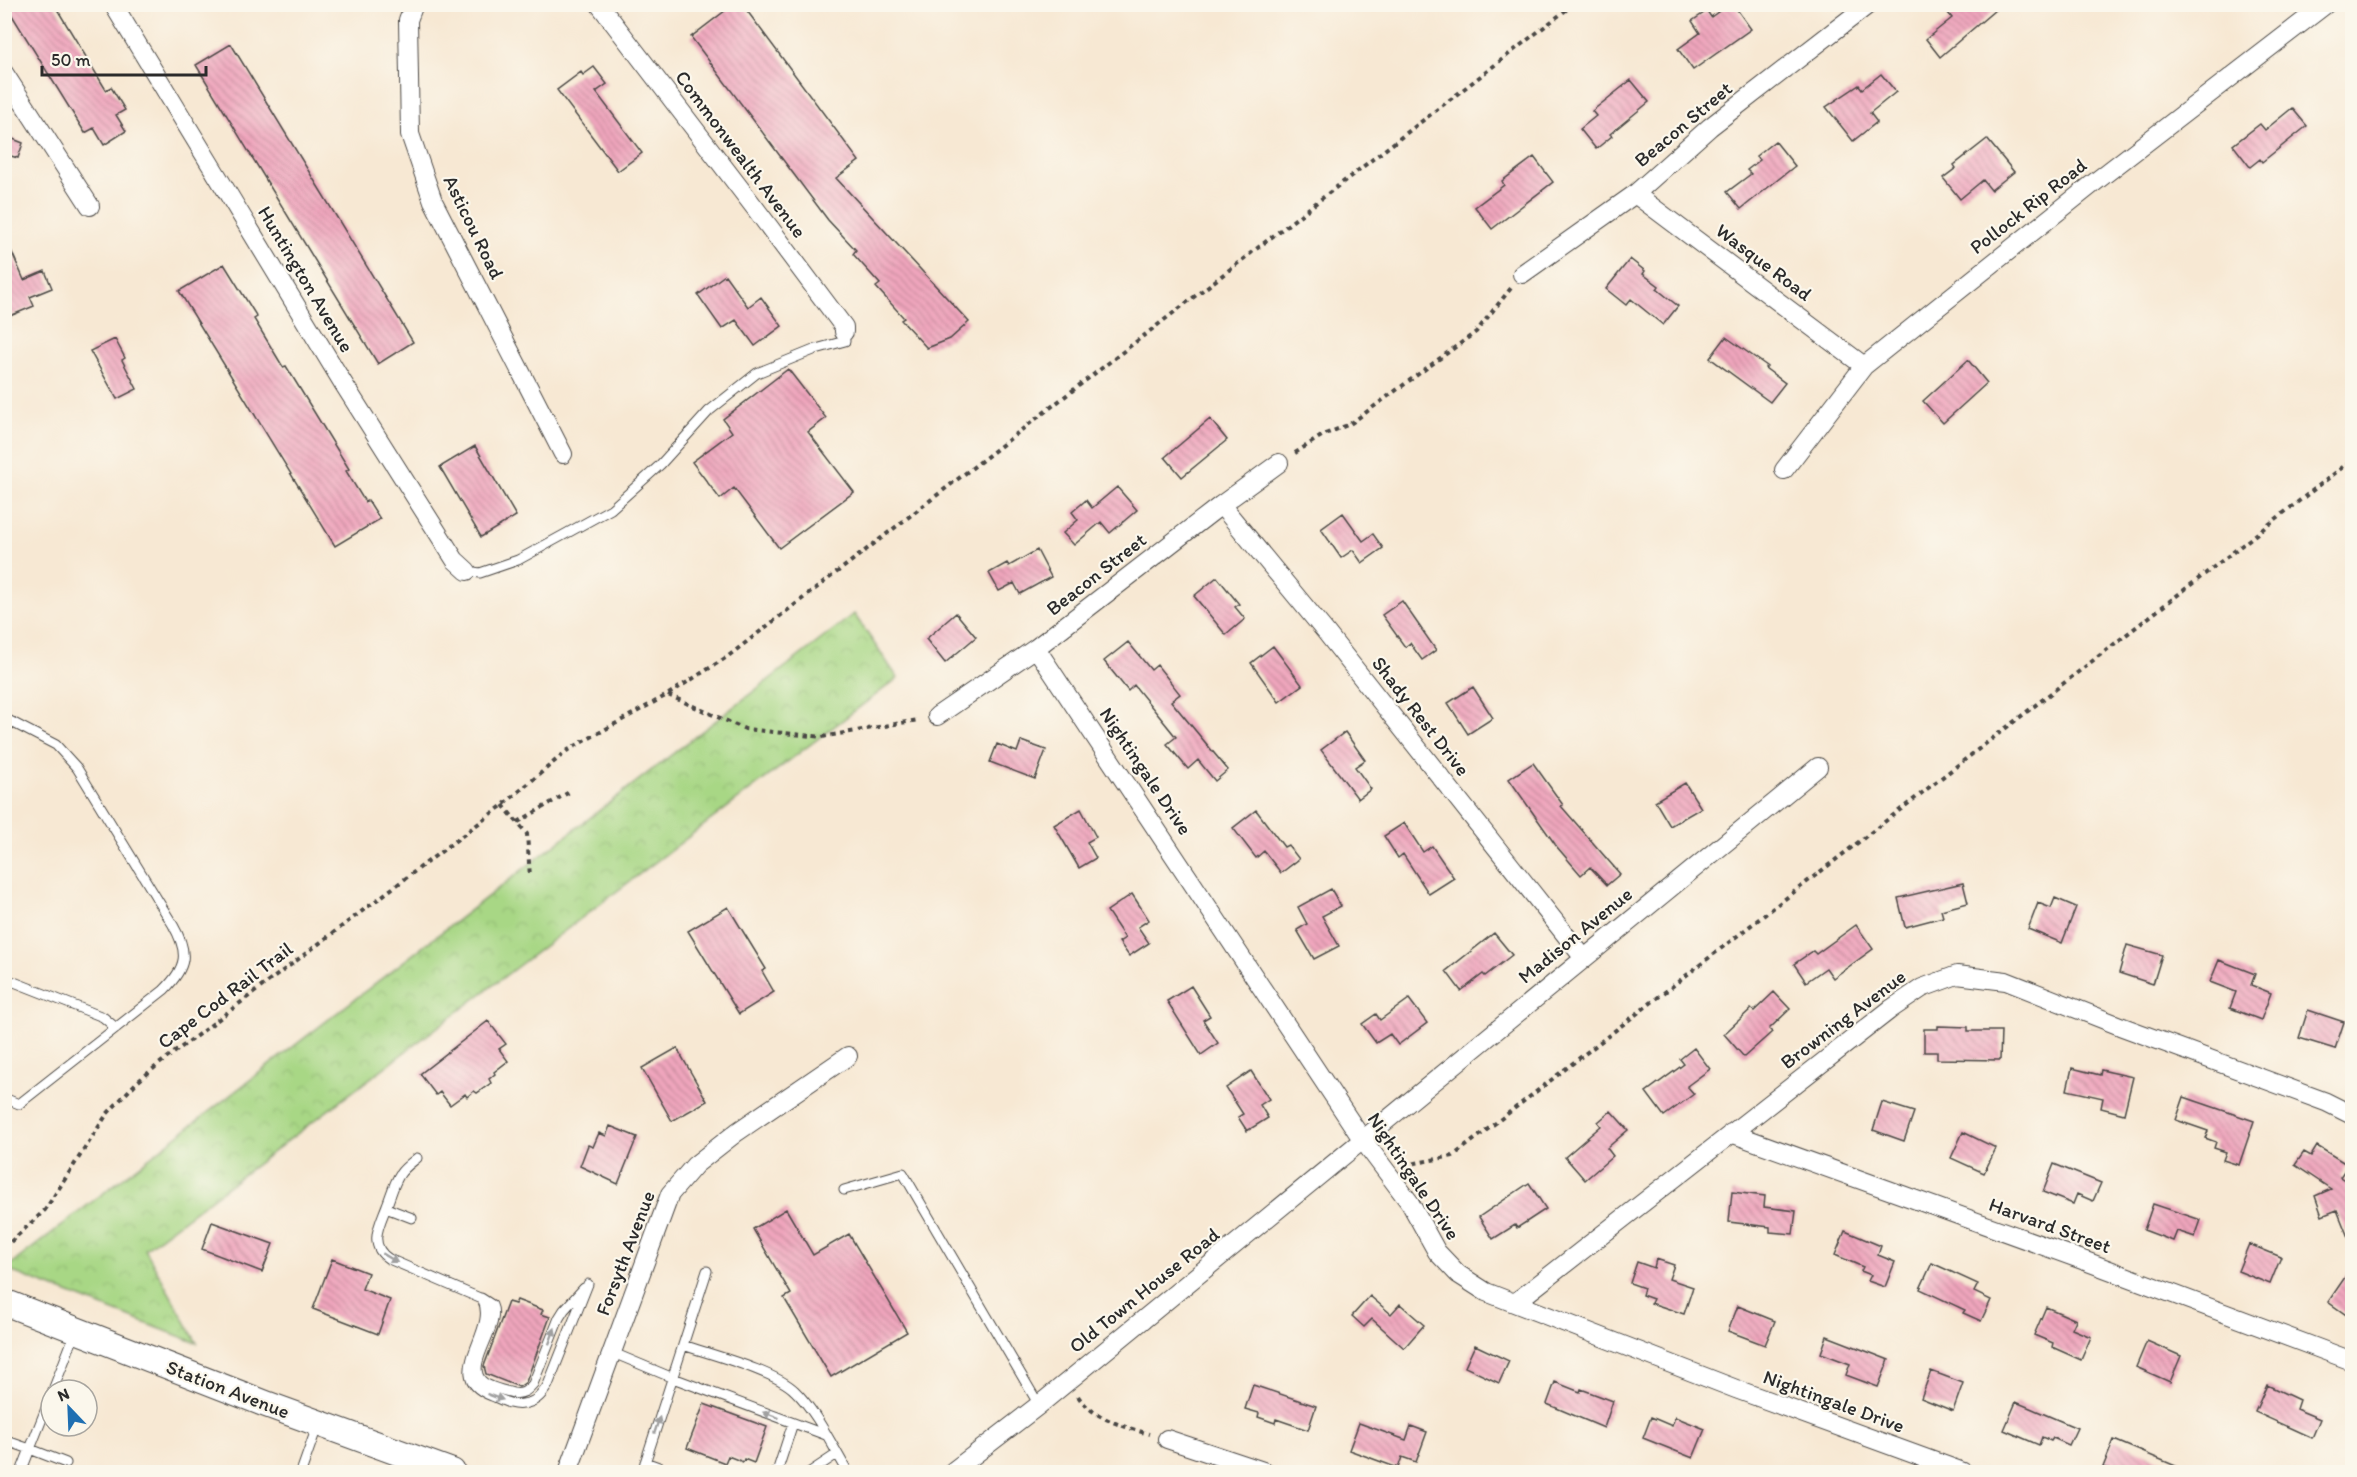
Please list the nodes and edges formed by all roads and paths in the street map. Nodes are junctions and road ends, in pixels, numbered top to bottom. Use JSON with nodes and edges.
{"nodes":[{"id":1,"x":113,"y":4,"type":"edge"},
{"id":2,"x":414,"y":4,"type":"edge"},
{"id":3,"x":599,"y":4,"type":"edge"},
{"id":4,"x":1574,"y":4,"type":"edge"},
{"id":5,"x":1869,"y":4,"type":"edge"},
{"id":6,"x":2326,"y":4,"type":"edge"},
{"id":7,"x":4,"y":73,"type":"edge"},
{"id":8,"x":1635,"y":194,"type":"junction"},
{"id":9,"x":90,"y":206,"type":"dead end"},
{"id":10,"x":1522,"y":274,"type":"joint"},
{"id":11,"x":844,"y":332,"type":"joint"},
{"id":12,"x":1864,"y":366,"type":"junction"},
{"id":13,"x":563,"y":454,"type":"dead end"},
{"id":14,"x":2352,"y":460,"type":"edge"},
{"id":15,"x":1279,"y":463,"type":"joint"},
{"id":16,"x":1784,"y":470,"type":"dead end"},
{"id":17,"x":1221,"y":505,"type":"junction"},
{"id":18,"x":467,"y":571,"type":"joint"},
{"id":19,"x":1036,"y":648,"type":"junction"},
{"id":20,"x":667,"y":695,"type":"junction"},
{"id":21,"x":937,"y":716,"type":"joint"},
{"id":22,"x":4,"y":718,"type":"edge"},
{"id":23,"x":1818,"y":767,"type":"dead end"},
{"id":24,"x":571,"y":791,"type":"dead end"},
{"id":25,"x":504,"y":804,"type":"junction"},
{"id":26,"x":518,"y":822,"type":"junction"},
{"id":27,"x":530,"y":877,"type":"dead end"},
{"id":28,"x":1583,"y":957,"type":"junction"},
{"id":29,"x":4,"y":978,"type":"edge"},
{"id":30,"x":116,"y":1028,"type":"junction"},
{"id":31,"x":848,"y":1056,"type":"dead end"},
{"id":32,"x":4,"y":1098,"type":"edge"},
{"id":33,"x":2352,"y":1114,"type":"edge"},
{"id":34,"x":1731,"y":1132,"type":"junction"},
{"id":35,"x":1362,"y":1139,"type":"junction"},
{"id":36,"x":417,"y":1158,"type":"dead end"},
{"id":37,"x":1384,"y":1168,"type":"junction"},
{"id":38,"x":844,"y":1190,"type":"dead end"},
{"id":39,"x":386,"y":1208,"type":"junction"},
{"id":40,"x":412,"y":1218,"type":"dead end"},
{"id":41,"x":5,"y":1248,"type":"edge"},
{"id":42,"x":707,"y":1271,"type":"dead end"},
{"id":43,"x":479,"y":1297,"type":"junction"},
{"id":44,"x":4,"y":1302,"type":"edge"},
{"id":45,"x":1516,"y":1302,"type":"junction"},
{"id":46,"x":77,"y":1330,"type":"junction"},
{"id":47,"x":683,"y":1345,"type":"junction"},
{"id":48,"x":611,"y":1352,"type":"junction"},
{"id":49,"x":2352,"y":1361,"type":"edge"},
{"id":50,"x":58,"y":1378,"type":"edge"},
{"id":51,"x":673,"y":1378,"type":"junction"},
{"id":52,"x":1068,"y":1381,"type":"junction"},
{"id":53,"x":1039,"y":1405,"type":"junction"},
{"id":54,"x":318,"y":1423,"type":"junction"},
{"id":55,"x":793,"y":1423,"type":"junction"},
{"id":56,"x":39,"y":1426,"type":"edge"},
{"id":57,"x":826,"y":1435,"type":"junction"},
{"id":58,"x":1167,"y":1439,"type":"joint"},
{"id":59,"x":4,"y":1440,"type":"edge"},
{"id":60,"x":30,"y":1449,"type":"junction"},
{"id":61,"x":837,"y":1454,"type":"junction"},
{"id":62,"x":645,"y":1462,"type":"junction"},
{"id":63,"x":66,"y":1463,"type":"dead end"},
{"id":64,"x":21,"y":1473,"type":"edge"},
{"id":65,"x":301,"y":1473,"type":"edge"},
{"id":66,"x":452,"y":1473,"type":"edge"},
{"id":67,"x":568,"y":1473,"type":"edge"},
{"id":68,"x":642,"y":1473,"type":"edge"},
{"id":69,"x":672,"y":1473,"type":"edge"},
{"id":70,"x":777,"y":1473,"type":"edge"},
{"id":71,"x":810,"y":1473,"type":"edge"},
{"id":72,"x":848,"y":1473,"type":"edge"},
{"id":73,"x":952,"y":1473,"type":"edge"},
{"id":74,"x":1266,"y":1473,"type":"edge"},
{"id":75,"x":1963,"y":1473,"type":"edge"}],
"edges":[{"from":1,"to":18,"type":"street","name":"Huntington Avenue"},
{"from":2,"to":13,"type":"street","name":"Asticou Road"},
{"from":3,"to":11,"type":"street","name":"Commonwealth Avenue"},
{"from":4,"to":20,"type":"path","name":"Cape Cod Rail Trail"},
{"from":5,"to":8,"type":"street","name":"Beacon Street"},
{"from":6,"to":12,"type":"street","name":"Pollock Rip Road"},
{"from":7,"to":9,"type":"street"},
{"from":8,"to":10,"type":"street","name":"Beacon Street"},
{"from":8,"to":12,"type":"street","name":"Wasque Road"},
{"from":10,"to":15,"type":"path"},
{"from":11,"to":18,"type":"lane"},
{"from":12,"to":16,"type":"street","name":"Pollock Rip Road"},
{"from":14,"to":37,"type":"path"},
{"from":15,"to":17,"type":"street","name":"Beacon Street"},
{"from":17,"to":19,"type":"street","name":"Beacon Street"},
{"from":17,"to":28,"type":"street","name":"Shady Rest Drive"},
{"from":19,"to":21,"type":"street","name":"Beacon Street"},
{"from":19,"to":35,"type":"street","name":"Nightingale Drive"},
{"from":20,"to":21,"type":"path"},
{"from":20,"to":25,"type":"path","name":"Cape Cod Rail Trail"},
{"from":22,"to":30,"type":"lane"},
{"from":23,"to":28,"type":"street","name":"Madison Avenue"},
{"from":24,"to":26,"type":"path"},
{"from":25,"to":26,"type":"path"},
{"from":25,"to":41,"type":"path","name":"Cape Cod Rail Trail"},
{"from":26,"to":27,"type":"path"},
{"from":28,"to":35,"type":"street","name":"Madison Avenue"},
{"from":29,"to":30,"type":"lane"},
{"from":30,"to":32,"type":"lane"},
{"from":31,"to":48,"type":"street","name":"Forsyth Avenue"},
{"from":33,"to":34,"type":"street","name":"Browning Avenue"},
{"from":34,"to":45,"type":"street","name":"Browning Avenue"},
{"from":34,"to":49,"type":"street","name":"Harvard Street"},
{"from":35,"to":37,"type":"street","name":"Nightingale Drive"},
{"from":35,"to":52,"type":"street","name":"Old Town House Road"},
{"from":36,"to":39,"type":"lane"},
{"from":37,"to":45,"type":"street","name":"Nightingale Drive"},
{"from":38,"to":53,"type":"lane"},
{"from":39,"to":40,"type":"lane"},
{"from":39,"to":43,"type":"lane","one_way":true},
{"from":42,"to":47,"type":"lane"},
{"from":43,"to":43,"type":"lane"},
{"from":44,"to":46,"type":"main road","name":"Station Avenue"},
{"from":45,"to":75,"type":"street","name":"Nightingale Drive"},
{"from":46,"to":50,"type":"lane"},
{"from":46,"to":54,"type":"main road","name":"Station Avenue"},
{"from":47,"to":51,"type":"lane"},
{"from":47,"to":57,"type":"lane"},
{"from":48,"to":51,"type":"lane"},
{"from":48,"to":67,"type":"street","name":"Forsyth Avenue"},
{"from":55,"to":51,"type":"lane","one_way":true},
{"from":62,"to":51,"type":"lane","one_way":true},
{"from":52,"to":53,"type":"street","name":"Old Town House Road"},
{"from":52,"to":58,"type":"path"},
{"from":53,"to":73,"type":"street","name":"Old Town House Road"},
{"from":54,"to":65,"type":"lane"},
{"from":54,"to":66,"type":"main road","name":"Station Avenue"},
{"from":55,"to":57,"type":"lane"},
{"from":55,"to":70,"type":"lane"},
{"from":56,"to":60,"type":"lane"},
{"from":57,"to":61,"type":"lane"},
{"from":58,"to":74,"type":"street"},
{"from":59,"to":60,"type":"lane"},
{"from":60,"to":63,"type":"lane"},
{"from":60,"to":64,"type":"lane"},
{"from":61,"to":71,"type":"lane"},
{"from":61,"to":72,"type":"lane"},
{"from":62,"to":68,"type":"lane"},
{"from":62,"to":69,"type":"lane"}]}
